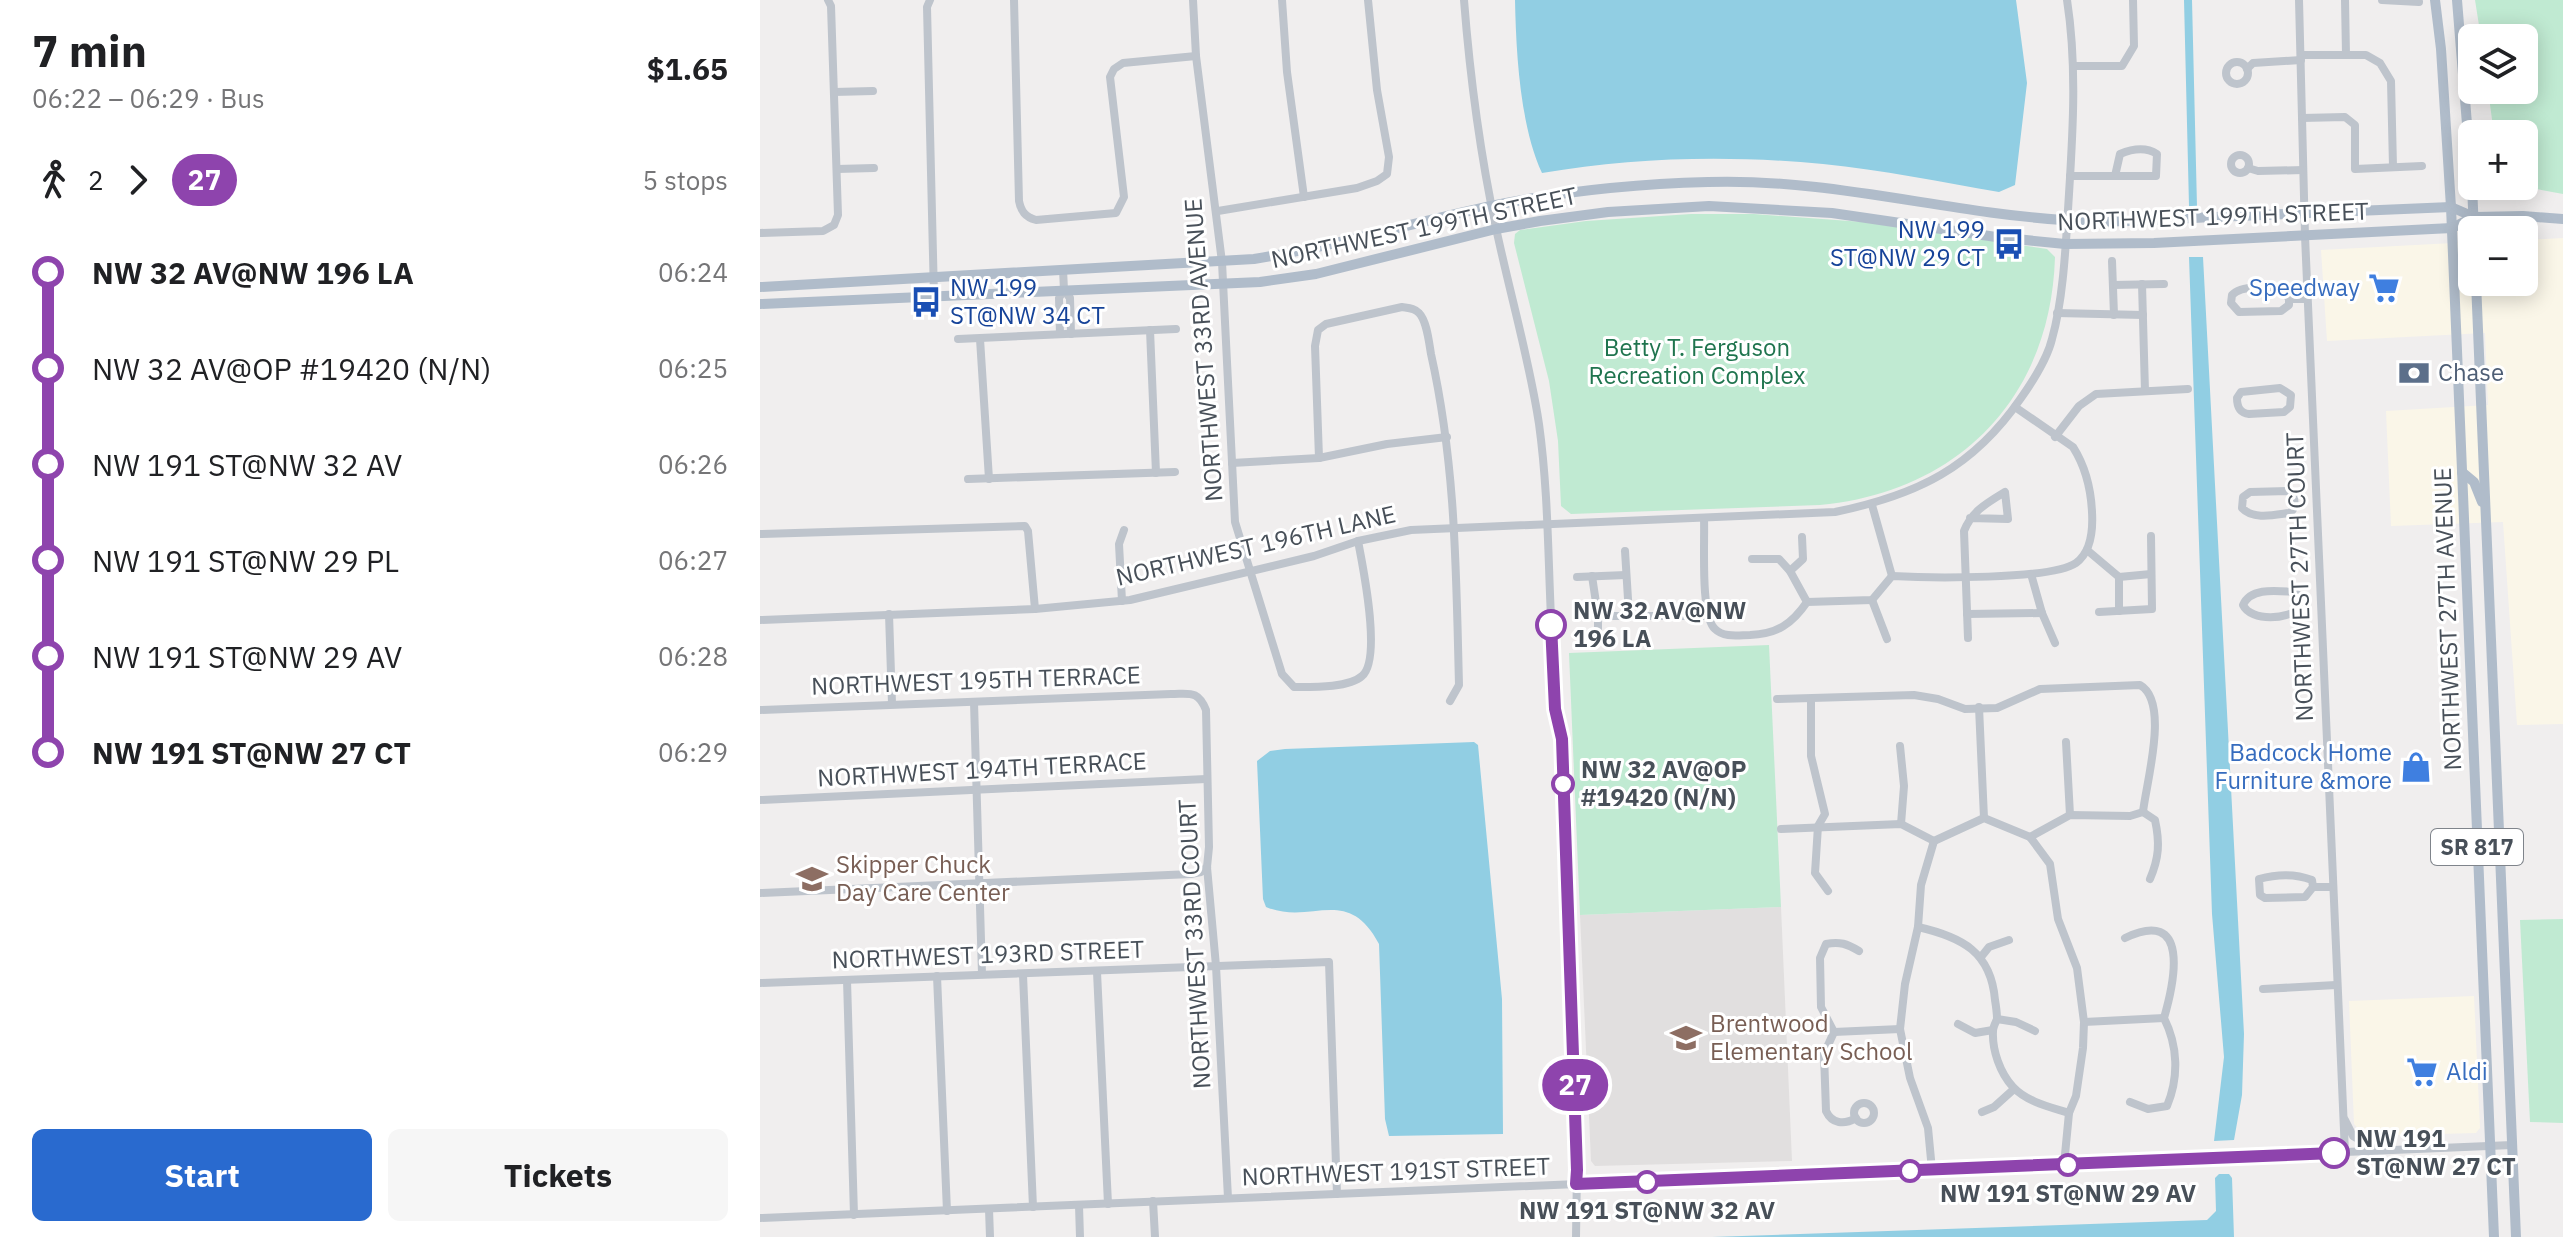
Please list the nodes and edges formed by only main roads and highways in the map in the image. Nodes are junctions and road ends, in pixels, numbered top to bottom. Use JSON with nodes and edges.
{"nodes":[{"id":1,"x":2435,"y":0,"type":"edge"},
{"id":2,"x":2457,"y":0,"type":"edge"},
{"id":3,"x":2467,"y":120,"type":"edge"},
{"id":4,"x":2451,"y":207,"type":"junction"},
{"id":5,"x":2472,"y":216,"type":"edge"},
{"id":6,"x":2538,"y":217,"type":"edge"},
{"id":7,"x":2563,"y":219,"type":"edge"},
{"id":8,"x":2458,"y":225,"type":"edge"},
{"id":9,"x":2452,"y":228,"type":"junction"},
{"id":10,"x":760,"y":287,"type":"edge"},
{"id":11,"x":2477,"y":296,"type":"edge"},
{"id":12,"x":760,"y":304,"type":"edge"},
{"id":13,"x":2462,"y":472,"type":"junction"},
{"id":14,"x":2485,"y":512,"type":"junction"},
{"id":15,"x":2494,"y":1237,"type":"edge"},
{"id":16,"x":2516,"y":1237,"type":"edge"}],
"edges":[{"from":1,"to":4,"type":"main road","name":"NORTHWEST 27TH AVENUE","number":"SR 817"},
{"from":2,"to":3,"type":"main road"},
{"from":4,"to":5,"type":"main road","name":"NORTHWEST 199TH STREET"},
{"from":4,"to":9,"type":"main road","name":"NORTHWEST 27TH AVENUE","number":"SR 817"},
{"from":4,"to":10,"type":"main road","name":"NORTHWEST 199TH STREET"},
{"from":6,"to":7,"type":"main road","name":"NORTHWEST 199TH STREET"},
{"from":8,"to":9,"type":"main road","name":"NORTHWEST 199TH STREET"},
{"from":9,"to":12,"type":"main road","name":"NORTHWEST 199TH STREET"},
{"from":9,"to":13,"type":"main road","name":"NORTHWEST 27TH AVENUE","number":"SR 817"},
{"from":11,"to":14,"type":"main road","name":"NORTHWEST 27TH AVENUE","number":"SR 817"},
{"from":13,"to":14,"type":"main road"},
{"from":13,"to":15,"type":"main road","name":"NORTHWEST 27TH AVENUE","number":"SR 817"},
{"from":14,"to":16,"type":"main road","name":"NORTHWEST 27TH AVENUE","number":"SR 817"}]}
